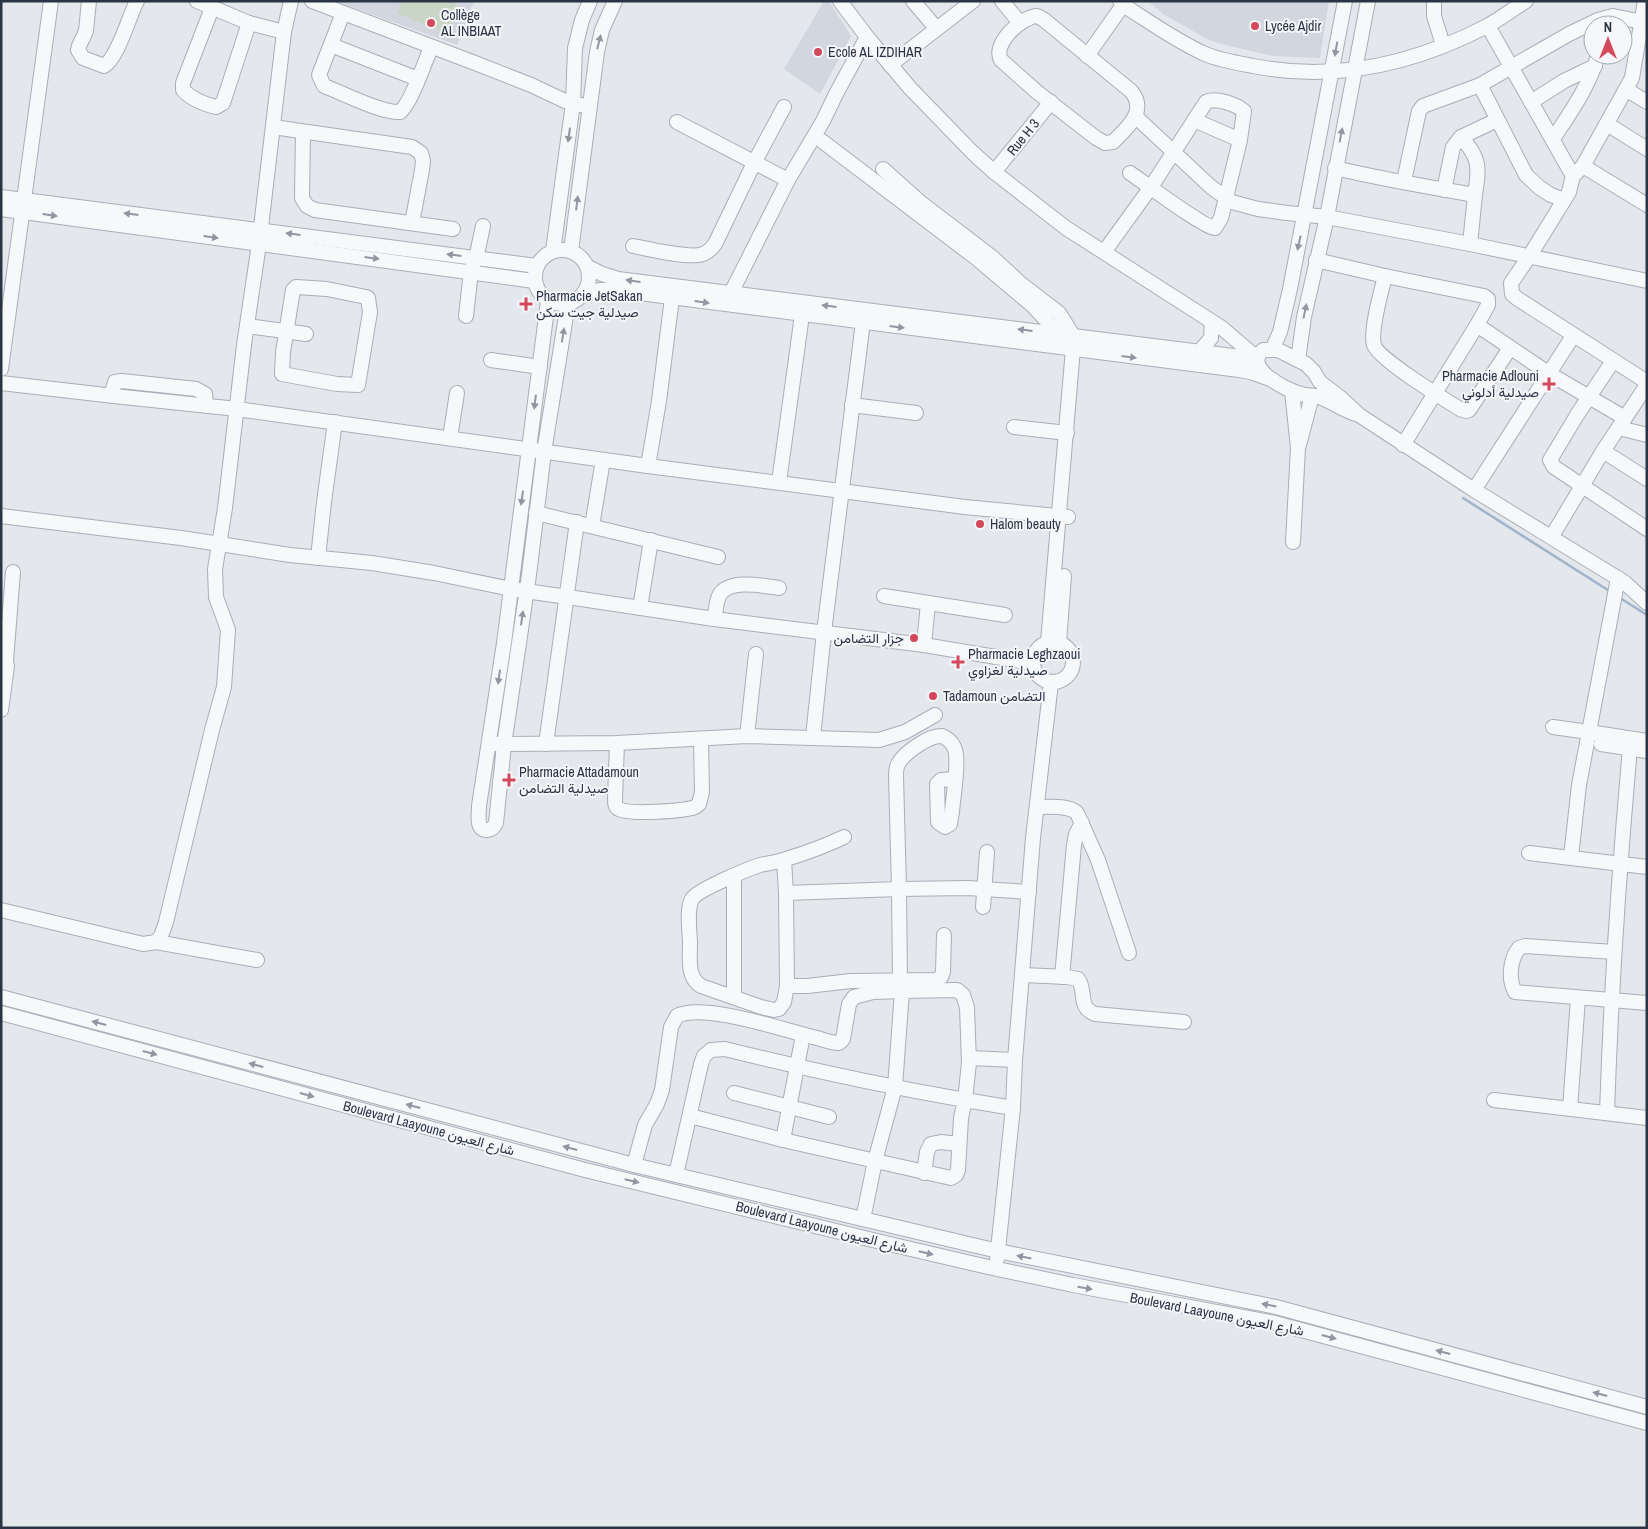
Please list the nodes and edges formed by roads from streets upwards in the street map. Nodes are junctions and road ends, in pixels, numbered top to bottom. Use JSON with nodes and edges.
{"nodes":[{"id":1,"x":51,"y":1,"type":"edge"},
{"id":2,"x":89,"y":1,"type":"edge"},
{"id":3,"x":137,"y":1,"type":"edge"},
{"id":4,"x":197,"y":1,"type":"edge"},
{"id":5,"x":291,"y":1,"type":"edge"},
{"id":6,"x":312,"y":1,"type":"edge"},
{"id":7,"x":590,"y":1,"type":"edge"},
{"id":8,"x":615,"y":1,"type":"edge"},
{"id":9,"x":840,"y":1,"type":"edge"},
{"id":10,"x":913,"y":1,"type":"edge"},
{"id":11,"x":973,"y":1,"type":"edge"},
{"id":12,"x":1002,"y":1,"type":"edge"},
{"id":13,"x":1345,"y":1,"type":"edge"},
{"id":14,"x":1368,"y":1,"type":"edge"},
{"id":15,"x":1526,"y":1,"type":"edge"},
{"id":16,"x":1645,"y":1,"type":"edge"},
{"id":17,"x":1122,"y":3,"type":"edge"},
{"id":18,"x":1437,"y":3,"type":"edge"},
{"id":19,"x":212,"y":8,"type":"junction"},
{"id":20,"x":343,"y":13,"type":"junction"},
{"id":21,"x":1644,"y":22,"type":"edge"},
{"id":22,"x":250,"y":23,"type":"junction"},
{"id":23,"x":1020,"y":23,"type":"junction"},
{"id":24,"x":1488,"y":26,"type":"junction"},
{"id":25,"x":1583,"y":27,"type":"edge"},
{"id":26,"x":936,"y":28,"type":"junction"},
{"id":27,"x":284,"y":32,"type":"junction"},
{"id":28,"x":867,"y":37,"type":"junction"},
{"id":29,"x":330,"y":45,"type":"junction"},
{"id":30,"x":1443,"y":46,"type":"junction"},
{"id":31,"x":431,"y":48,"type":"junction"},
{"id":32,"x":1087,"y":56,"type":"junction"},
{"id":33,"x":890,"y":65,"type":"junction"},
{"id":34,"x":1590,"y":65,"type":"edge"},
{"id":35,"x":1594,"y":65,"type":"edge"},
{"id":36,"x":1512,"y":67,"type":"junction"},
{"id":37,"x":1354,"y":70,"type":"junction"},
{"id":38,"x":1332,"y":72,"type":"junction"},
{"id":39,"x":418,"y":79,"type":"junction"},
{"id":40,"x":1564,"y":81,"type":"junction"},
{"id":41,"x":1480,"y":85,"type":"junction"},
{"id":42,"x":1627,"y":90,"type":"junction"},
{"id":43,"x":1578,"y":100,"type":"junction"},
{"id":44,"x":1051,"y":102,"type":"junction"},
{"id":45,"x":1531,"y":102,"type":"junction"},
{"id":46,"x":1647,"y":102,"type":"edge"},
{"id":47,"x":573,"y":104,"type":"junction"},
{"id":48,"x":784,"y":107,"type":"dead end"},
{"id":49,"x":589,"y":108,"type":"junction"},
{"id":50,"x":1135,"y":116,"type":"junction"},
{"id":51,"x":1194,"y":120,"type":"junction"},
{"id":52,"x":1497,"y":120,"type":"junction"},
{"id":53,"x":678,"y":122,"type":"dead end"},
{"id":54,"x":1607,"y":124,"type":"junction"},
{"id":55,"x":274,"y":127,"type":"junction"},
{"id":56,"x":303,"y":132,"type":"junction"},
{"id":57,"x":1461,"y":137,"type":"junction"},
{"id":58,"x":1552,"y":139,"type":"junction"},
{"id":59,"x":1240,"y":140,"type":"junction"},
{"id":60,"x":822,"y":141,"type":"dead end"},
{"id":61,"x":1647,"y":149,"type":"edge"},
{"id":62,"x":1174,"y":152,"type":"junction"},
{"id":63,"x":754,"y":163,"type":"junction"},
{"id":64,"x":1335,"y":168,"type":"junction"},
{"id":65,"x":883,"y":169,"type":"dead end"},
{"id":66,"x":1578,"y":171,"type":"junction"},
{"id":67,"x":994,"y":172,"type":"junction"},
{"id":68,"x":1130,"y":173,"type":"dead end"},
{"id":69,"x":788,"y":180,"type":"junction"},
{"id":70,"x":1404,"y":181,"type":"junction"},
{"id":71,"x":1151,"y":187,"type":"junction"},
{"id":72,"x":1444,"y":190,"type":"junction"},
{"id":73,"x":1475,"y":195,"type":"junction"},
{"id":74,"x":1,"y":197,"type":"edge"},
{"id":75,"x":1225,"y":198,"type":"junction"},
{"id":76,"x":1564,"y":200,"type":"junction"},
{"id":77,"x":1647,"y":205,"type":"edge"},
{"id":78,"x":24,"y":206,"type":"junction"},
{"id":79,"x":1,"y":209,"type":"edge"},
{"id":80,"x":1305,"y":215,"type":"junction"},
{"id":81,"x":1327,"y":217,"type":"junction"},
{"id":82,"x":412,"y":223,"type":"junction"},
{"id":83,"x":483,"y":226,"type":"dead end"},
{"id":84,"x":453,"y":229,"type":"dead end"},
{"id":85,"x":260,"y":237,"type":"junction"},
{"id":86,"x":1470,"y":244,"type":"junction"},
{"id":87,"x":633,"y":246,"type":"dead end"},
{"id":88,"x":553,"y":251,"type":"junction"},
{"id":89,"x":570,"y":251,"type":"junction"},
{"id":90,"x":1104,"y":252,"type":"junction"},
{"id":91,"x":1529,"y":257,"type":"junction"},
{"id":92,"x":1316,"y":260,"type":"junction"},
{"id":93,"x":473,"y":264,"type":"junction"},
{"id":94,"x":537,"y":266,"type":"junction"},
{"id":95,"x":588,"y":267,"type":"junction"},
{"id":96,"x":1385,"y":276,"type":"junction"},
{"id":97,"x":534,"y":280,"type":"junction"},
{"id":98,"x":1647,"y":281,"type":"edge"},
{"id":99,"x":1510,"y":290,"type":"junction"},
{"id":100,"x":584,"y":294,"type":"junction"},
{"id":101,"x":672,"y":298,"type":"junction"},
{"id":102,"x":1488,"y":298,"type":"junction"},
{"id":103,"x":728,"y":299,"type":"junction"},
{"id":104,"x":548,"y":301,"type":"junction"},
{"id":105,"x":568,"y":304,"type":"junction"},
{"id":106,"x":802,"y":315,"type":"junction"},
{"id":107,"x":466,"y":316,"type":"dead end"},
{"id":108,"x":864,"y":317,"type":"junction"},
{"id":109,"x":1217,"y":325,"type":"junction"},
{"id":110,"x":1477,"y":325,"type":"junction"},
{"id":111,"x":248,"y":326,"type":"junction"},
{"id":112,"x":286,"y":331,"type":"junction"},
{"id":113,"x":306,"y":334,"type":"dead end"},
{"id":114,"x":1573,"y":336,"type":"junction"},
{"id":115,"x":1073,"y":342,"type":"junction"},
{"id":116,"x":1510,"y":348,"type":"junction"},
{"id":117,"x":1200,"y":351,"type":"junction"},
{"id":118,"x":1262,"y":354,"type":"junction"},
{"id":119,"x":491,"y":360,"type":"dead end"},
{"id":120,"x":1298,"y":360,"type":"junction"},
{"id":121,"x":1613,"y":361,"type":"junction"},
{"id":122,"x":540,"y":367,"type":"junction"},
{"id":123,"x":1,"y":369,"type":"edge"},
{"id":124,"x":1548,"y":373,"type":"junction"},
{"id":125,"x":1273,"y":380,"type":"junction"},
{"id":126,"x":1,"y":383,"type":"edge"},
{"id":127,"x":1645,"y":389,"type":"edge"},
{"id":128,"x":1292,"y":391,"type":"junction"},
{"id":129,"x":1315,"y":391,"type":"junction"},
{"id":130,"x":1435,"y":393,"type":"junction"},
{"id":131,"x":457,"y":394,"type":"dead end"},
{"id":132,"x":1590,"y":397,"type":"junction"},
{"id":133,"x":852,"y":405,"type":"junction"},
{"id":134,"x":237,"y":409,"type":"junction"},
{"id":135,"x":916,"y":412,"type":"dead end"},
{"id":136,"x":335,"y":422,"type":"junction"},
{"id":137,"x":1622,"y":423,"type":"junction"},
{"id":138,"x":1014,"y":427,"type":"dead end"},
{"id":139,"x":1067,"y":433,"type":"junction"},
{"id":140,"x":1647,"y":435,"type":"edge"},
{"id":141,"x":450,"y":438,"type":"junction"},
{"id":142,"x":1404,"y":445,"type":"junction"},
{"id":143,"x":1298,"y":448,"type":"junction"},
{"id":144,"x":530,"y":450,"type":"junction"},
{"id":145,"x":544,"y":452,"type":"junction"},
{"id":146,"x":1603,"y":452,"type":"junction"},
{"id":147,"x":603,"y":460,"type":"junction"},
{"id":148,"x":648,"y":466,"type":"junction"},
{"id":149,"x":1647,"y":479,"type":"edge"},
{"id":150,"x":779,"y":482,"type":"junction"},
{"id":151,"x":1583,"y":486,"type":"junction"},
{"id":152,"x":842,"y":490,"type":"junction"},
{"id":153,"x":1474,"y":490,"type":"junction"},
{"id":154,"x":536,"y":513,"type":"junction"},
{"id":155,"x":1,"y":516,"type":"edge"},
{"id":156,"x":1064,"y":517,"type":"junction"},
{"id":157,"x":593,"y":520,"type":"dead end"},
{"id":158,"x":578,"y":522,"type":"junction"},
{"id":159,"x":1647,"y":529,"type":"edge"},
{"id":160,"x":1552,"y":536,"type":"junction"},
{"id":161,"x":650,"y":540,"type":"junction"},
{"id":162,"x":1293,"y":542,"type":"dead end"},
{"id":163,"x":220,"y":544,"type":"junction"},
{"id":164,"x":718,"y":556,"type":"dead end"},
{"id":165,"x":318,"y":558,"type":"junction"},
{"id":166,"x":13,"y":572,"type":"dead end"},
{"id":167,"x":1621,"y":580,"type":"junction"},
{"id":168,"x":511,"y":588,"type":"junction"},
{"id":169,"x":779,"y":588,"type":"dead end"},
{"id":170,"x":1647,"y":589,"type":"edge"},
{"id":171,"x":526,"y":591,"type":"junction"},
{"id":172,"x":884,"y":596,"type":"dead end"},
{"id":173,"x":568,"y":597,"type":"junction"},
{"id":174,"x":928,"y":603,"type":"junction"},
{"id":175,"x":1647,"y":603,"type":"edge"},
{"id":176,"x":640,"y":608,"type":"junction"},
{"id":177,"x":1005,"y":615,"type":"dead end"},
{"id":178,"x":714,"y":619,"type":"junction"},
{"id":179,"x":824,"y":632,"type":"junction"},
{"id":180,"x":504,"y":643,"type":"junction"},
{"id":181,"x":1054,"y":643,"type":"junction"},
{"id":182,"x":518,"y":646,"type":"junction"},
{"id":183,"x":924,"y":646,"type":"junction"},
{"id":184,"x":756,"y":654,"type":"dead end"},
{"id":185,"x":4,"y":659,"type":"edge"},
{"id":186,"x":1032,"y":662,"type":"junction"},
{"id":187,"x":1051,"y":683,"type":"junction"},
{"id":188,"x":1,"y":710,"type":"edge"},
{"id":189,"x":935,"y":715,"type":"dead end"},
{"id":190,"x":1552,"y":727,"type":"dead end"},
{"id":191,"x":747,"y":736,"type":"junction"},
{"id":192,"x":1588,"y":737,"type":"junction"},
{"id":193,"x":813,"y":738,"type":"junction"},
{"id":194,"x":702,"y":739,"type":"junction"},
{"id":195,"x":1647,"y":740,"type":"edge"},
{"id":196,"x":616,"y":742,"type":"junction"},
{"id":197,"x":489,"y":744,"type":"junction"},
{"id":198,"x":546,"y":744,"type":"junction"},
{"id":199,"x":504,"y":745,"type":"junction"},
{"id":200,"x":1630,"y":748,"type":"junction"},
{"id":201,"x":1647,"y":751,"type":"edge"},
{"id":202,"x":955,"y":779,"type":"dead end"},
{"id":203,"x":1037,"y":807,"type":"junction"},
{"id":204,"x":1082,"y":823,"type":"junction"},
{"id":205,"x":844,"y":837,"type":"dead end"},
{"id":206,"x":987,"y":852,"type":"dead end"},
{"id":207,"x":1529,"y":853,"type":"dead end"},
{"id":208,"x":1571,"y":857,"type":"junction"},
{"id":209,"x":784,"y":860,"type":"junction"},
{"id":210,"x":1619,"y":865,"type":"junction"},
{"id":211,"x":1647,"y":867,"type":"edge"},
{"id":212,"x":734,"y":877,"type":"junction"},
{"id":213,"x":899,"y":888,"type":"junction"},
{"id":214,"x":985,"y":888,"type":"junction"},
{"id":215,"x":786,"y":892,"type":"junction"},
{"id":216,"x":1029,"y":892,"type":"junction"},
{"id":217,"x":983,"y":907,"type":"dead end"},
{"id":218,"x":1,"y":910,"type":"edge"},
{"id":219,"x":944,"y":936,"type":"dead end"},
{"id":220,"x":156,"y":942,"type":"junction"},
{"id":221,"x":1614,"y":952,"type":"junction"},
{"id":222,"x":1129,"y":953,"type":"dead end"},
{"id":223,"x":257,"y":960,"type":"dead end"},
{"id":224,"x":1023,"y":976,"type":"junction"},
{"id":225,"x":1062,"y":976,"type":"junction"},
{"id":226,"x":787,"y":986,"type":"junction"},
{"id":227,"x":901,"y":986,"type":"junction"},
{"id":228,"x":1,"y":997,"type":"edge"},
{"id":229,"x":734,"y":997,"type":"junction"},
{"id":230,"x":1578,"y":998,"type":"junction"},
{"id":231,"x":1611,"y":999,"type":"junction"},
{"id":232,"x":1647,"y":1003,"type":"edge"},
{"id":233,"x":1,"y":1013,"type":"edge"},
{"id":234,"x":1184,"y":1022,"type":"dead end"},
{"id":235,"x":803,"y":1035,"type":"junction"},
{"id":236,"x":969,"y":1058,"type":"junction"},
{"id":237,"x":1015,"y":1060,"type":"junction"},
{"id":238,"x":796,"y":1066,"type":"junction"},
{"id":239,"x":895,"y":1087,"type":"junction"},
{"id":240,"x":734,"y":1093,"type":"dead end"},
{"id":241,"x":965,"y":1100,"type":"junction"},
{"id":242,"x":1494,"y":1100,"type":"dead end"},
{"id":243,"x":790,"y":1108,"type":"junction"},
{"id":244,"x":1013,"y":1108,"type":"junction"},
{"id":245,"x":1570,"y":1109,"type":"junction"},
{"id":246,"x":1607,"y":1113,"type":"junction"},
{"id":247,"x":690,"y":1116,"type":"junction"},
{"id":248,"x":829,"y":1117,"type":"dead end"},
{"id":249,"x":1647,"y":1118,"type":"edge"},
{"id":250,"x":783,"y":1140,"type":"junction"},
{"id":251,"x":959,"y":1144,"type":"junction"},
{"id":252,"x":875,"y":1161,"type":"junction"},
{"id":253,"x":634,"y":1165,"type":"junction"},
{"id":254,"x":924,"y":1173,"type":"junction"},
{"id":255,"x":676,"y":1175,"type":"junction"},
{"id":256,"x":862,"y":1219,"type":"junction"},
{"id":257,"x":998,"y":1251,"type":"junction"},
{"id":258,"x":996,"y":1268,"type":"junction"},
{"id":259,"x":1647,"y":1407,"type":"edge"},
{"id":260,"x":1647,"y":1423,"type":"edge"}],
"edges":[{"from":1,"to":78,"type":"street"},
{"from":2,"to":3,"type":"street"},
{"from":4,"to":19,"type":"street"},
{"from":5,"to":27,"type":"street"},
{"from":6,"to":20,"type":"street"},
{"from":7,"to":47,"type":"street"},
{"from":49,"to":8,"type":"street","one_way":true},
{"from":9,"to":28,"type":"street"},
{"from":10,"to":26,"type":"street"},
{"from":11,"to":26,"type":"street"},
{"from":12,"to":23,"type":"street"},
{"from":13,"to":38,"type":"street","one_way":true},
{"from":14,"to":37,"type":"street"},
{"from":15,"to":24,"type":"street"},
{"from":16,"to":21,"type":"street"},
{"from":17,"to":32,"type":"street"},
{"from":17,"to":38,"type":"street"},
{"from":18,"to":30,"type":"street"},
{"from":19,"to":22,"type":"street"},
{"from":19,"to":22,"type":"street"},
{"from":20,"to":29,"type":"street"},
{"from":20,"to":31,"type":"street"},
{"from":21,"to":42,"type":"street"},
{"from":22,"to":27,"type":"street"},
{"from":23,"to":32,"type":"street"},
{"from":23,"to":44,"type":"street"},
{"from":24,"to":30,"type":"street"},
{"from":24,"to":36,"type":"street"},
{"from":25,"to":36,"type":"street"},
{"from":26,"to":33,"type":"street"},
{"from":27,"to":55,"type":"street"},
{"from":28,"to":33,"type":"street"},
{"from":28,"to":69,"type":"street"},
{"from":29,"to":39,"type":"street"},
{"from":29,"to":39,"type":"street"},
{"from":30,"to":37,"type":"street"},
{"from":31,"to":39,"type":"street"},
{"from":31,"to":47,"type":"street"},
{"from":32,"to":50,"type":"street"},
{"from":33,"to":67,"type":"street"},
{"from":34,"to":40,"type":"street"},
{"from":35,"to":43,"type":"street"},
{"from":36,"to":41,"type":"street"},
{"from":36,"to":45,"type":"street"},
{"from":37,"to":38,"type":"street"},
{"from":64,"to":37,"type":"street","one_way":true},
{"from":38,"to":80,"type":"street"},
{"from":40,"to":43,"type":"street"},
{"from":40,"to":45,"type":"street"},
{"from":41,"to":52,"type":"street"},
{"from":41,"to":70,"type":"street"},
{"from":42,"to":46,"type":"street"},
{"from":42,"to":54,"type":"street"},
{"from":43,"to":58,"type":"street"},
{"from":44,"to":50,"type":"street"},
{"from":44,"to":67,"type":"street","name":"Rue H 3"},
{"from":45,"to":58,"type":"street"},
{"from":47,"to":49,"type":"street"},
{"from":47,"to":88,"type":"street","one_way":true},
{"from":48,"to":63,"type":"street"},
{"from":89,"to":49,"type":"street","one_way":true},
{"from":50,"to":62,"type":"street"},
{"from":51,"to":59,"type":"street"},
{"from":51,"to":59,"type":"street"},
{"from":51,"to":62,"type":"street"},
{"from":52,"to":57,"type":"street"},
{"from":52,"to":76,"type":"street"},
{"from":53,"to":63,"type":"street"},
{"from":54,"to":61,"type":"street"},
{"from":54,"to":66,"type":"street"},
{"from":55,"to":56,"type":"street"},
{"from":55,"to":85,"type":"street"},
{"from":56,"to":82,"type":"street"},
{"from":56,"to":82,"type":"street"},
{"from":57,"to":72,"type":"street"},
{"from":57,"to":73,"type":"street"},
{"from":58,"to":66,"type":"street"},
{"from":59,"to":75,"type":"street"},
{"from":60,"to":115,"type":"street"},
{"from":62,"to":71,"type":"street"},
{"from":62,"to":75,"type":"street"},
{"from":63,"to":69,"type":"street"},
{"from":63,"to":87,"type":"street"},
{"from":64,"to":70,"type":"street"},
{"from":64,"to":81,"type":"street"},
{"from":65,"to":115,"type":"street"},
{"from":66,"to":76,"type":"street"},
{"from":66,"to":77,"type":"street"},
{"from":67,"to":90,"type":"street"},
{"from":68,"to":71,"type":"street"},
{"from":69,"to":103,"type":"street"},
{"from":70,"to":72,"type":"street"},
{"from":71,"to":75,"type":"street"},
{"from":71,"to":90,"type":"street"},
{"from":72,"to":73,"type":"street"},
{"from":73,"to":86,"type":"street"},
{"from":74,"to":78,"type":"street"},
{"from":75,"to":80,"type":"street"},
{"from":76,"to":91,"type":"street"},
{"from":78,"to":79,"type":"street"},
{"from":78,"to":85,"type":"street"},
{"from":78,"to":123,"type":"street"},
{"from":80,"to":81,"type":"street"},
{"from":80,"to":118,"type":"street","one_way":true},
{"from":81,"to":86,"type":"street"},
{"from":81,"to":92,"type":"street"},
{"from":82,"to":84,"type":"street"},
{"from":83,"to":93,"type":"street"},
{"from":85,"to":93,"type":"street"},
{"from":85,"to":111,"type":"street"},
{"from":86,"to":91,"type":"street"},
{"from":88,"to":89,"type":"street"},
{"from":88,"to":94,"type":"street"},
{"from":89,"to":95,"type":"street"},
{"from":90,"to":109,"type":"street"},
{"from":91,"to":98,"type":"street"},
{"from":91,"to":99,"type":"street"},
{"from":92,"to":96,"type":"street"},
{"from":120,"to":92,"type":"street","one_way":true},
{"from":93,"to":94,"type":"street"},
{"from":93,"to":97,"type":"street"},
{"from":93,"to":107,"type":"street"},
{"from":94,"to":97,"type":"street"},
{"from":95,"to":100,"type":"street"},
{"from":103,"to":95,"type":"street","one_way":true},
{"from":96,"to":102,"type":"street"},
{"from":96,"to":130,"type":"street"},
{"from":97,"to":104,"type":"street"},
{"from":99,"to":102,"type":"street"},
{"from":99,"to":114,"type":"street"},
{"from":100,"to":101,"type":"street"},
{"from":100,"to":105,"type":"street"},
{"from":101,"to":103,"type":"street","one_way":true},
{"from":101,"to":148,"type":"street"},
{"from":102,"to":110,"type":"street"},
{"from":103,"to":106,"type":"street"},
{"from":108,"to":103,"type":"street","one_way":true},
{"from":104,"to":105,"type":"street"},
{"from":104,"to":122,"type":"street"},
{"from":145,"to":105,"type":"street","one_way":true},
{"from":106,"to":108,"type":"street"},
{"from":106,"to":150,"type":"street"},
{"from":108,"to":115,"type":"street","one_way":true},
{"from":115,"to":108,"type":"street","one_way":true},
{"from":108,"to":133,"type":"street"},
{"from":109,"to":117,"type":"street"},
{"from":109,"to":118,"type":"street"},
{"from":110,"to":116,"type":"street"},
{"from":110,"to":130,"type":"street"},
{"from":111,"to":112,"type":"street"},
{"from":111,"to":134,"type":"street"},
{"from":112,"to":112,"type":"street"},
{"from":112,"to":113,"type":"street"},
{"from":114,"to":121,"type":"street"},
{"from":114,"to":124,"type":"street"},
{"from":115,"to":117,"type":"street"},
{"from":115,"to":125,"type":"street","one_way":true},
{"from":115,"to":139,"type":"street"},
{"from":115,"to":156,"type":"street"},
{"from":116,"to":124,"type":"street"},
{"from":116,"to":130,"type":"street"},
{"from":117,"to":118,"type":"street"},
{"from":118,"to":120,"type":"street"},
{"from":118,"to":125,"type":"street"},
{"from":119,"to":122,"type":"street"},
{"from":120,"to":129,"type":"street"},
{"from":121,"to":127,"type":"street"},
{"from":121,"to":132,"type":"street"},
{"from":122,"to":144,"type":"street","one_way":true},
{"from":124,"to":132,"type":"street"},
{"from":124,"to":153,"type":"street"},
{"from":125,"to":128,"type":"street"},
{"from":126,"to":134,"type":"street"},
{"from":127,"to":137,"type":"street"},
{"from":128,"to":129,"type":"street"},
{"from":128,"to":143,"type":"street"},
{"from":129,"to":142,"type":"street"},
{"from":129,"to":143,"type":"street"},
{"from":130,"to":142,"type":"street"},
{"from":131,"to":141,"type":"street"},
{"from":132,"to":137,"type":"street"},
{"from":132,"to":151,"type":"street"},
{"from":133,"to":135,"type":"street"},
{"from":133,"to":152,"type":"street"},
{"from":134,"to":136,"type":"street"},
{"from":134,"to":163,"type":"street"},
{"from":136,"to":141,"type":"street"},
{"from":136,"to":165,"type":"street"},
{"from":137,"to":140,"type":"street"},
{"from":137,"to":146,"type":"street"},
{"from":138,"to":139,"type":"street"},
{"from":139,"to":156,"type":"street"},
{"from":141,"to":144,"type":"street"},
{"from":142,"to":153,"type":"street"},
{"from":143,"to":162,"type":"street"},
{"from":144,"to":145,"type":"street"},
{"from":144,"to":168,"type":"street","one_way":true},
{"from":145,"to":147,"type":"street"},
{"from":145,"to":154,"type":"street"},
{"from":146,"to":149,"type":"street"},
{"from":146,"to":151,"type":"street"},
{"from":147,"to":148,"type":"street"},
{"from":147,"to":157,"type":"street"},
{"from":148,"to":150,"type":"street"},
{"from":150,"to":152,"type":"street"},
{"from":151,"to":159,"type":"street"},
{"from":151,"to":160,"type":"street"},
{"from":152,"to":156,"type":"street"},
{"from":152,"to":179,"type":"street"},
{"from":153,"to":160,"type":"street"},
{"from":154,"to":158,"type":"street"},
{"from":154,"to":171,"type":"street"},
{"from":155,"to":163,"type":"street"},
{"from":156,"to":181,"type":"street"},
{"from":158,"to":161,"type":"street"},
{"from":158,"to":173,"type":"street"},
{"from":160,"to":167,"type":"street"},
{"from":161,"to":164,"type":"street"},
{"from":161,"to":176,"type":"street"},
{"from":163,"to":165,"type":"street"},
{"from":163,"to":220,"type":"street"},
{"from":165,"to":168,"type":"street"},
{"from":166,"to":185,"type":"street"},
{"from":167,"to":170,"type":"street"},
{"from":167,"to":175,"type":"street"},
{"from":167,"to":192,"type":"street"},
{"from":168,"to":171,"type":"street"},
{"from":168,"to":180,"type":"street"},
{"from":169,"to":178,"type":"street"},
{"from":171,"to":173,"type":"street"},
{"from":182,"to":171,"type":"street","one_way":true},
{"from":172,"to":174,"type":"street"},
{"from":173,"to":176,"type":"street"},
{"from":173,"to":198,"type":"street"},
{"from":174,"to":177,"type":"street"},
{"from":174,"to":183,"type":"street"},
{"from":176,"to":178,"type":"street"},
{"from":178,"to":179,"type":"street"},
{"from":179,"to":183,"type":"street"},
{"from":179,"to":193,"type":"street"},
{"from":180,"to":182,"type":"street"},
{"from":180,"to":197,"type":"street","one_way":true},
{"from":181,"to":186,"type":"street"},
{"from":181,"to":187,"type":"street"},
{"from":182,"to":199,"type":"street"},
{"from":183,"to":186,"type":"street"},
{"from":184,"to":191,"type":"street"},
{"from":185,"to":188,"type":"street"},
{"from":186,"to":187,"type":"street"},
{"from":187,"to":203,"type":"street"},
{"from":189,"to":193,"type":"street"},
{"from":190,"to":192,"type":"street"},
{"from":191,"to":193,"type":"street"},
{"from":191,"to":194,"type":"street"},
{"from":192,"to":195,"type":"street"},
{"from":192,"to":200,"type":"street"},
{"from":192,"to":208,"type":"street"},
{"from":194,"to":196,"type":"street"},
{"from":194,"to":196,"type":"street"},
{"from":196,"to":198,"type":"street"},
{"from":197,"to":199,"type":"street"},
{"from":197,"to":199,"type":"street"},
{"from":198,"to":199,"type":"street"},
{"from":200,"to":201,"type":"street"},
{"from":200,"to":210,"type":"street"},
{"from":202,"to":213,"type":"street"},
{"from":203,"to":204,"type":"street"},
{"from":203,"to":216,"type":"street"},
{"from":204,"to":222,"type":"street"},
{"from":204,"to":225,"type":"street"},
{"from":205,"to":209,"type":"street"},
{"from":206,"to":214,"type":"street"},
{"from":207,"to":208,"type":"street"},
{"from":208,"to":210,"type":"street"},
{"from":209,"to":212,"type":"street"},
{"from":209,"to":215,"type":"street"},
{"from":210,"to":211,"type":"street"},
{"from":210,"to":221,"type":"street"},
{"from":212,"to":229,"type":"street"},
{"from":212,"to":229,"type":"street"},
{"from":213,"to":214,"type":"street"},
{"from":213,"to":215,"type":"street"},
{"from":213,"to":227,"type":"street"},
{"from":214,"to":216,"type":"street"},
{"from":214,"to":217,"type":"street"},
{"from":215,"to":226,"type":"street"},
{"from":216,"to":224,"type":"street"},
{"from":218,"to":220,"type":"street"},
{"from":219,"to":227,"type":"street"},
{"from":220,"to":223,"type":"street"},
{"from":221,"to":230,"type":"street"},
{"from":221,"to":231,"type":"street"},
{"from":224,"to":225,"type":"street"},
{"from":224,"to":237,"type":"street"},
{"from":225,"to":234,"type":"street"},
{"from":226,"to":227,"type":"street"},
{"from":226,"to":229,"type":"street"},
{"from":227,"to":235,"type":"street"},
{"from":227,"to":236,"type":"street"},
{"from":227,"to":239,"type":"street"},
{"from":253,"to":228,"type":"street","name":"Boulevard Laayoune شارع العيون","one_way":true},
{"from":230,"to":231,"type":"street"},
{"from":230,"to":245,"type":"street"},
{"from":231,"to":232,"type":"street"},
{"from":231,"to":246,"type":"street"},
{"from":233,"to":258,"type":"street","name":"Boulevard Laayoune شارع العيون","one_way":true},
{"from":235,"to":238,"type":"street"},
{"from":235,"to":253,"type":"street"},
{"from":236,"to":237,"type":"street"},
{"from":236,"to":241,"type":"street"},
{"from":237,"to":244,"type":"street"},
{"from":238,"to":239,"type":"street"},
{"from":238,"to":243,"type":"street"},
{"from":238,"to":247,"type":"street"},
{"from":239,"to":241,"type":"street"},
{"from":239,"to":252,"type":"street"},
{"from":240,"to":243,"type":"street"},
{"from":241,"to":244,"type":"street"},
{"from":241,"to":251,"type":"street"},
{"from":242,"to":245,"type":"street"},
{"from":243,"to":248,"type":"street"},
{"from":243,"to":250,"type":"street"},
{"from":244,"to":257,"type":"street"},
{"from":245,"to":246,"type":"street"},
{"from":246,"to":249,"type":"street"},
{"from":247,"to":250,"type":"street"},
{"from":247,"to":255,"type":"street"},
{"from":250,"to":252,"type":"street"},
{"from":251,"to":254,"type":"street"},
{"from":251,"to":254,"type":"street"},
{"from":252,"to":254,"type":"street"},
{"from":252,"to":256,"type":"street"},
{"from":253,"to":255,"type":"street","name":"Boulevard Laayoune شارع العيون"},
{"from":255,"to":256,"type":"street","name":"Boulevard Laayoune شارع العيون"},
{"from":256,"to":257,"type":"street","name":"Boulevard Laayoune شارع العيون"},
{"from":257,"to":258,"type":"street"},
{"from":259,"to":257,"type":"street","name":"Boulevard Laayoune شارع العيون","one_way":true},
{"from":258,"to":260,"type":"street","name":"Boulevard Laayoune شارع العيون","one_way":true}]}
